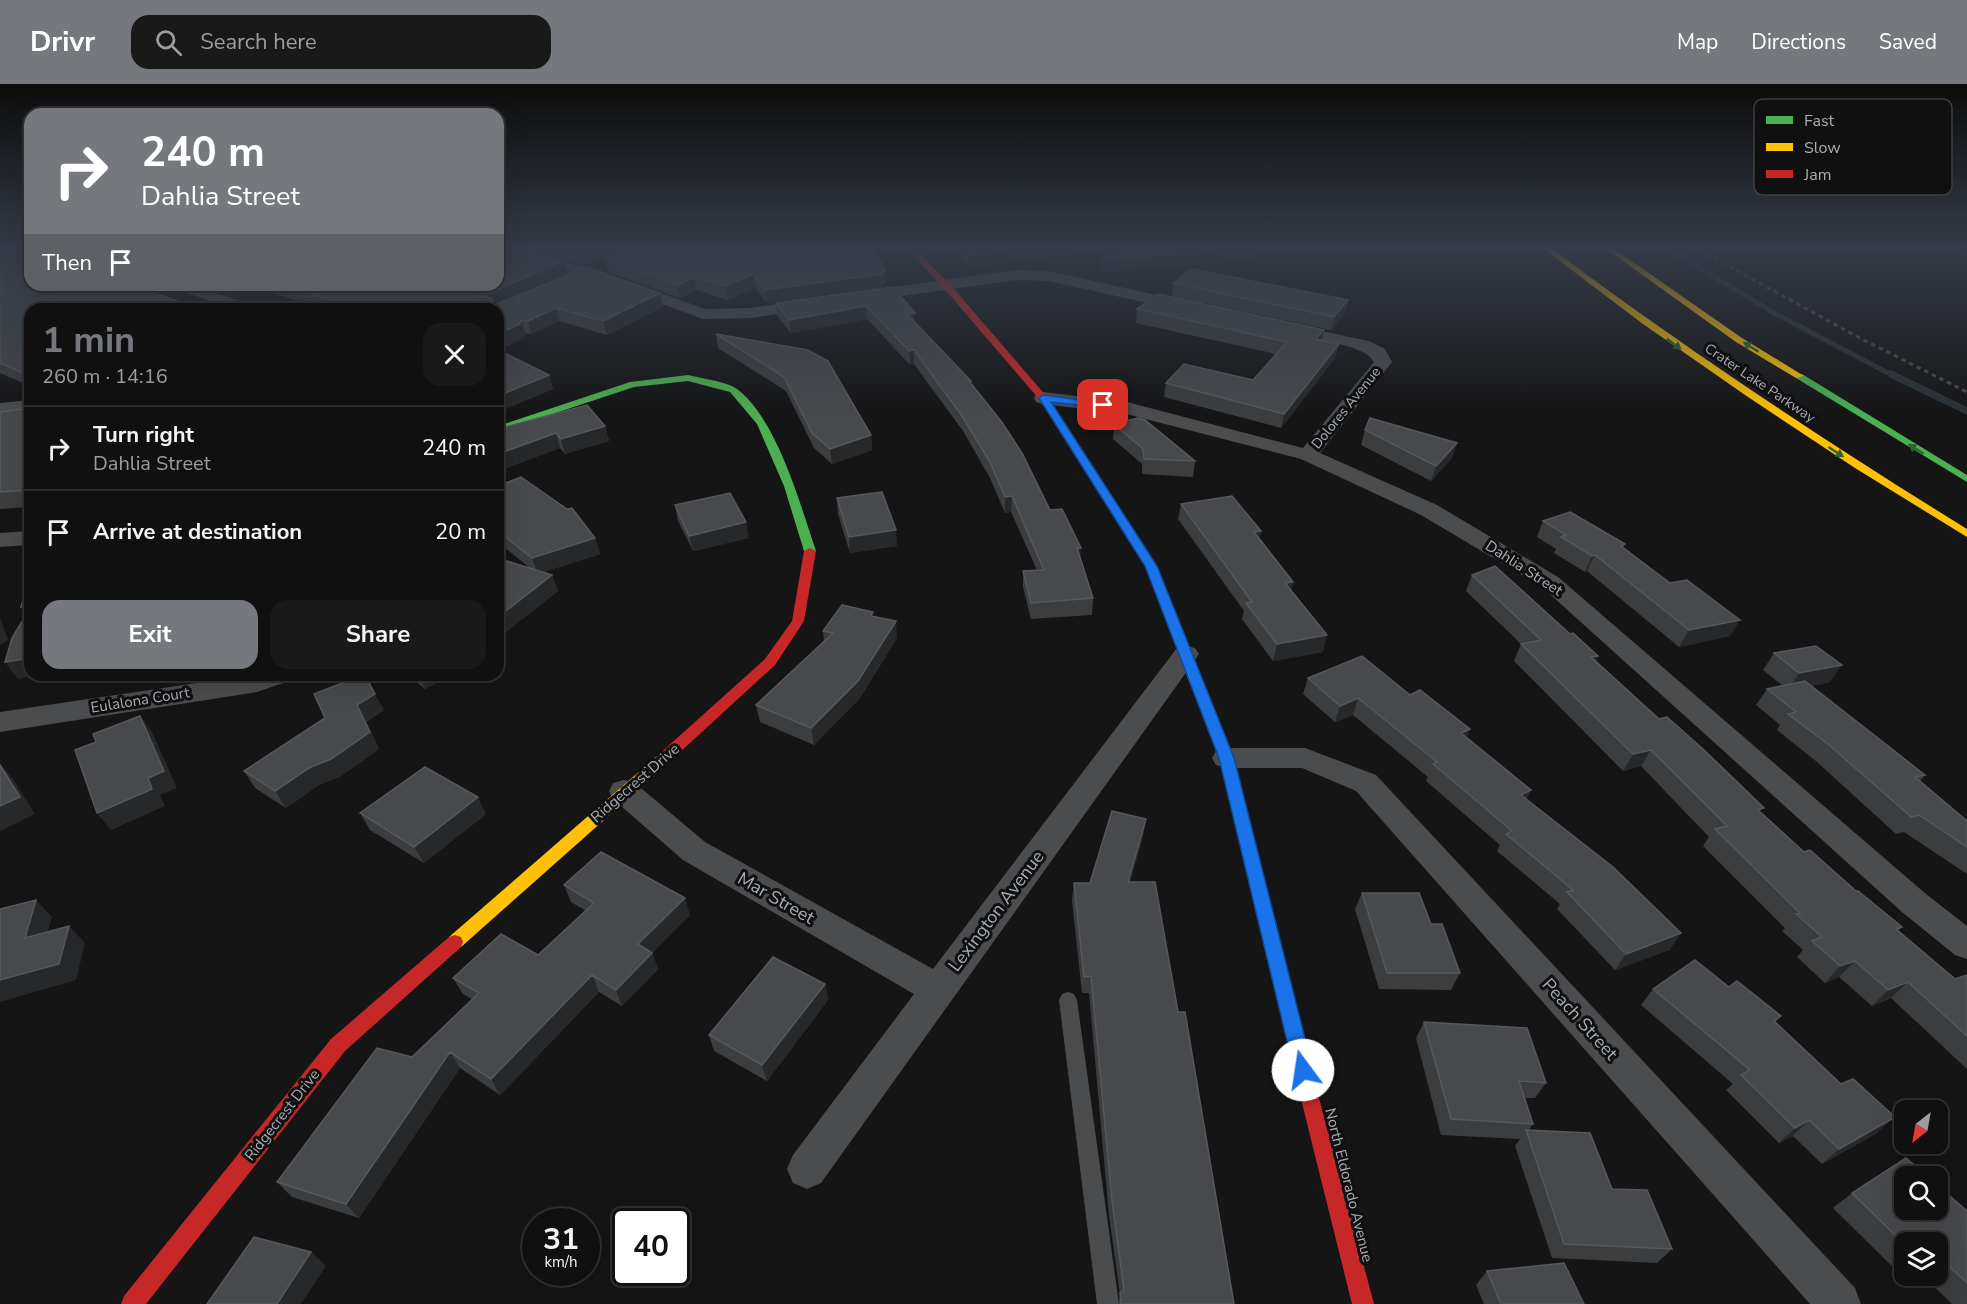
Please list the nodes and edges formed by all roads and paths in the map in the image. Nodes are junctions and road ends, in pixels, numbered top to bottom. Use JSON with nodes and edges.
{"nodes":[{"id":1,"x":672,"y":303,"type":"edge"},
{"id":2,"x":817,"y":303,"type":"edge"},
{"id":3,"x":961,"y":303,"type":"edge"},
{"id":4,"x":1170,"y":303,"type":"edge"},
{"id":5,"x":1617,"y":303,"type":"edge"},
{"id":6,"x":1686,"y":303,"type":"edge"},
{"id":7,"x":1206,"y":311,"type":"edge"},
{"id":8,"x":1274,"y":326,"type":"edge"},
{"id":9,"x":1043,"y":398,"type":"junction"},
{"id":10,"x":24,"y":407,"type":"edge"},
{"id":11,"x":0,"y":409,"type":"edge"},
{"id":12,"x":504,"y":427,"type":"edge"},
{"id":13,"x":1308,"y":455,"type":"junction"},
{"id":14,"x":1967,"y":479,"type":"edge"},
{"id":15,"x":1967,"y":534,"type":"edge"},
{"id":16,"x":24,"y":538,"type":"edge"},
{"id":17,"x":0,"y":540,"type":"edge"},
{"id":18,"x":1186,"y":654,"type":"junction"},
{"id":19,"x":263,"y":681,"type":"edge"},
{"id":20,"x":0,"y":722,"type":"edge"},
{"id":21,"x":1226,"y":758,"type":"junction"},
{"id":22,"x":624,"y":791,"type":"junction"},
{"id":23,"x":1967,"y":945,"type":"edge"},
{"id":24,"x":938,"y":990,"type":"junction"},
{"id":25,"x":1068,"y":1000,"type":"dead end"},
{"id":26,"x":807,"y":1169,"type":"dead end"},
{"id":27,"x":132,"y":1304,"type":"edge"},
{"id":28,"x":1108,"y":1304,"type":"edge"},
{"id":29,"x":1363,"y":1304,"type":"edge"},
{"id":30,"x":1839,"y":1304,"type":"edge"}],
"edges":[{"from":1,"to":2,"type":"street"},
{"from":3,"to":9,"type":"street","name":"North Eldorado Avenue"},
{"from":4,"to":7,"type":"street"},
{"from":5,"to":15,"type":"street","name":"Crater Lake Parkway","one_way":true},
{"from":14,"to":6,"type":"street","name":"Crater Lake Parkway","one_way":true},
{"from":8,"to":13,"type":"street","name":"Dolores Avenue"},
{"from":9,"to":13,"type":"street","name":"Dahlia Street"},
{"from":9,"to":18,"type":"street","name":"North Eldorado Avenue"},
{"from":10,"to":11,"type":"street"},
{"from":12,"to":22,"type":"street","name":"Ridgecrest Drive"},
{"from":13,"to":23,"type":"street","name":"Dahlia Street"},
{"from":16,"to":17,"type":"street"},
{"from":18,"to":21,"type":"street","name":"North Eldorado Avenue"},
{"from":18,"to":24,"type":"street","name":"Lexington Avenue"},
{"from":19,"to":20,"type":"street","name":"Eulalona Court"},
{"from":21,"to":29,"type":"street","name":"North Eldorado Avenue"},
{"from":21,"to":30,"type":"street","name":"Peach Street"},
{"from":22,"to":24,"type":"street","name":"Mar Street"},
{"from":22,"to":27,"type":"street","name":"Ridgecrest Drive"},
{"from":24,"to":26,"type":"street","name":"Lexington Avenue"},
{"from":25,"to":28,"type":"lane"}]}
